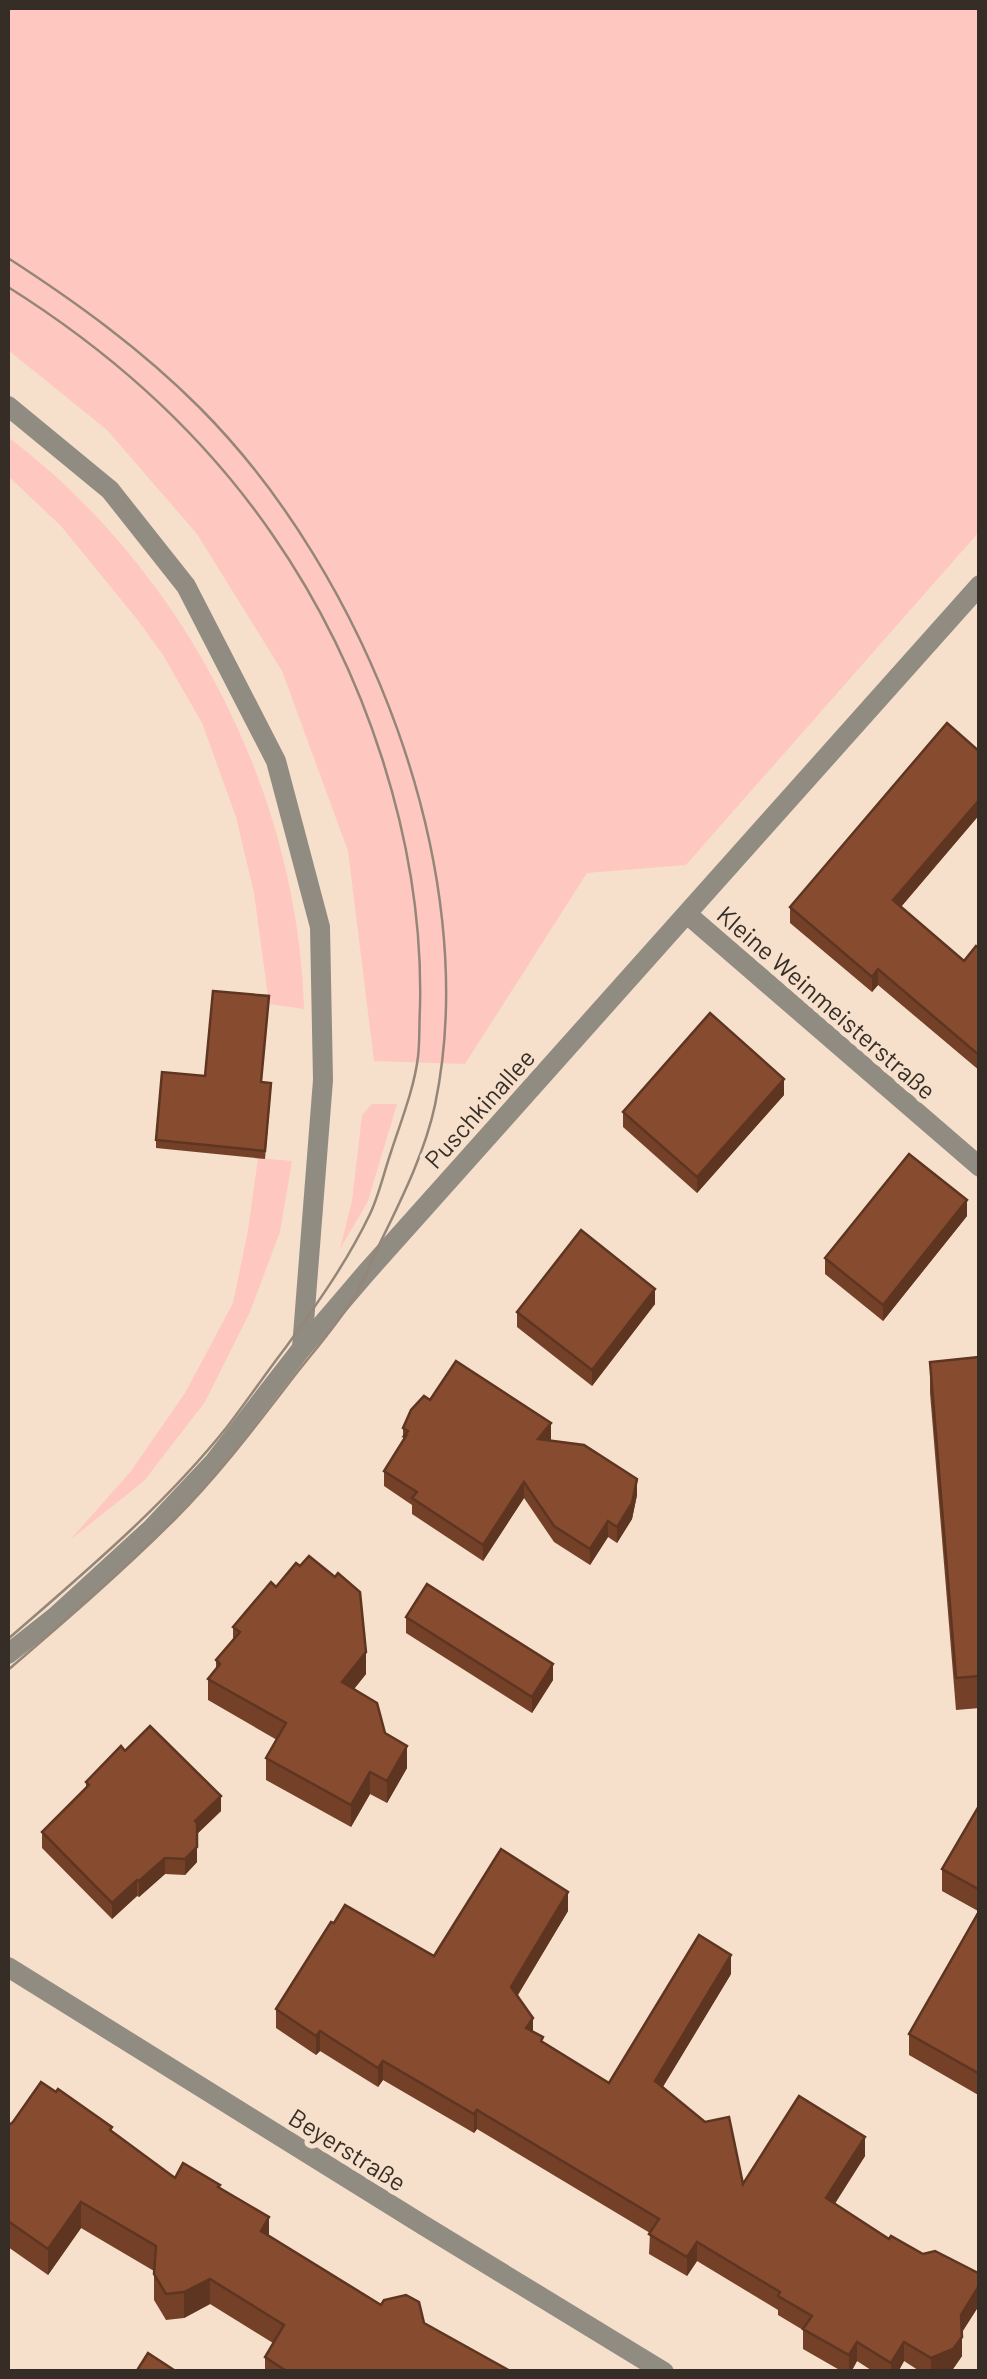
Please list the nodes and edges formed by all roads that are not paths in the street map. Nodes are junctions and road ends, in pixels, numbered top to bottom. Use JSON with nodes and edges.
{"nodes":[{"id":1,"x":8,"y":406,"type":"edge"},
{"id":2,"x":980,"y":584,"type":"edge"},
{"id":3,"x":687,"y":914,"type":"junction"},
{"id":4,"x":980,"y":1167,"type":"edge"},
{"id":5,"x":302,"y":1348,"type":"junction"},
{"id":6,"x":8,"y":1654,"type":"edge"},
{"id":7,"x":8,"y":1967,"type":"edge"},
{"id":8,"x":664,"y":2372,"type":"edge"}],
"edges":[{"from":1,"to":5,"type":"street"},
{"from":2,"to":3,"type":"street","name":"Puschkinallee"},
{"from":3,"to":4,"type":"street","name":"Kleine Weinmeisterstraße"},
{"from":3,"to":5,"type":"street","name":"Puschkinallee"},
{"from":5,"to":6,"type":"street","name":"Puschkinallee"},
{"from":7,"to":8,"type":"street","name":"Beyerstraße"}]}
